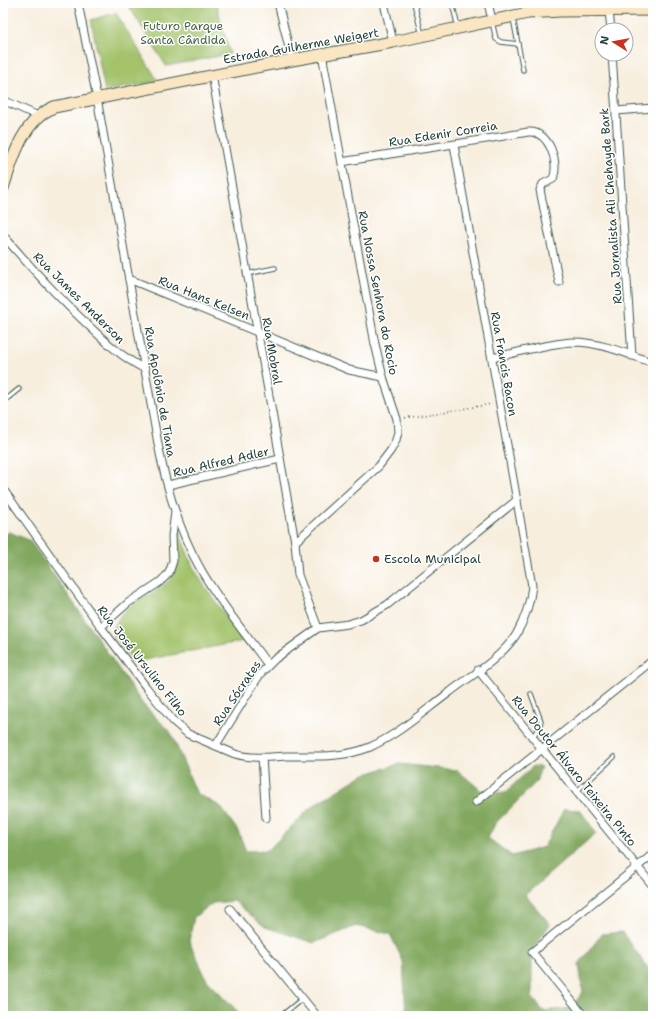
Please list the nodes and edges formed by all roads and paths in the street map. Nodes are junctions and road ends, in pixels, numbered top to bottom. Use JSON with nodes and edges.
{"nodes":[{"id":1,"x":78,"y":3,"type":"edge"},
{"id":2,"x":278,"y":3,"type":"edge"},
{"id":3,"x":384,"y":3,"type":"edge"},
{"id":4,"x":414,"y":3,"type":"edge"},
{"id":5,"x":452,"y":3,"type":"edge"},
{"id":6,"x":488,"y":3,"type":"edge"},
{"id":7,"x":610,"y":7,"type":"edge"},
{"id":8,"x":653,"y":10,"type":"edge"},
{"id":9,"x":513,"y":16,"type":"junction"},
{"id":10,"x":492,"y":20,"type":"junction"},
{"id":11,"x":611,"y":22,"type":"edge"},
{"id":12,"x":458,"y":28,"type":"junction"},
{"id":13,"x":422,"y":36,"type":"junction"},
{"id":14,"x":393,"y":42,"type":"junction"},
{"id":15,"x":518,"y":44,"type":"junction"},
{"id":16,"x":322,"y":54,"type":"junction"},
{"id":17,"x":292,"y":60,"type":"junction"},
{"id":18,"x":613,"y":62,"type":"edge"},
{"id":19,"x":523,"y":70,"type":"dead end"},
{"id":20,"x":212,"y":76,"type":"junction"},
{"id":21,"x":97,"y":98,"type":"junction"},
{"id":22,"x":3,"y":100,"type":"edge"},
{"id":23,"x":653,"y":108,"type":"edge"},
{"id":24,"x":616,"y":111,"type":"junction"},
{"id":25,"x":38,"y":116,"type":"junction"},
{"id":26,"x":454,"y":145,"type":"junction"},
{"id":27,"x":342,"y":162,"type":"junction"},
{"id":28,"x":3,"y":188,"type":"edge"},
{"id":29,"x":3,"y":235,"type":"edge"},
{"id":30,"x":275,"y":268,"type":"dead end"},
{"id":31,"x":247,"y":274,"type":"junction"},
{"id":32,"x":129,"y":279,"type":"junction"},
{"id":33,"x":559,"y":282,"type":"dead end"},
{"id":34,"x":257,"y":332,"type":"junction"},
{"id":35,"x":632,"y":356,"type":"junction"},
{"id":36,"x":492,"y":358,"type":"junction"},
{"id":37,"x":653,"y":363,"type":"edge"},
{"id":38,"x":145,"y":369,"type":"junction"},
{"id":39,"x":383,"y":377,"type":"junction"},
{"id":40,"x":19,"y":389,"type":"dead end"},
{"id":41,"x":3,"y":402,"type":"edge"},
{"id":42,"x":499,"y":402,"type":"junction"},
{"id":43,"x":398,"y":419,"type":"junction"},
{"id":44,"x":280,"y":459,"type":"junction"},
{"id":45,"x":168,"y":485,"type":"junction"},
{"id":46,"x":3,"y":489,"type":"edge"},
{"id":47,"x":517,"y":500,"type":"junction"},
{"id":48,"x":175,"y":510,"type":"junction"},
{"id":49,"x":295,"y":542,"type":"junction"},
{"id":50,"x":532,"y":586,"type":"joint"},
{"id":51,"x":101,"y":627,"type":"junction"},
{"id":52,"x":318,"y":628,"type":"junction"},
{"id":53,"x":653,"y":660,"type":"edge"},
{"id":54,"x":268,"y":665,"type":"junction"},
{"id":55,"x":478,"y":670,"type":"junction"},
{"id":56,"x":531,"y":694,"type":"dead end"},
{"id":57,"x":533,"y":737,"type":"junction"},
{"id":58,"x":216,"y":745,"type":"junction"},
{"id":59,"x":542,"y":749,"type":"junction"},
{"id":60,"x":262,"y":757,"type":"junction"},
{"id":61,"x":614,"y":757,"type":"dead end"},
{"id":62,"x":577,"y":792,"type":"junction"},
{"id":63,"x":476,"y":802,"type":"dead end"},
{"id":64,"x":266,"y":818,"type":"dead end"},
{"id":65,"x":653,"y":854,"type":"edge"},
{"id":66,"x":637,"y":866,"type":"junction"},
{"id":67,"x":653,"y":886,"type":"edge"},
{"id":68,"x":230,"y":909,"type":"dead end"},
{"id":69,"x":303,"y":998,"type":"junction"},
{"id":70,"x":281,"y":1016,"type":"edge"},
{"id":71,"x":318,"y":1016,"type":"edge"},
{"id":72,"x":584,"y":1016,"type":"edge"}],
"edges":[{"from":1,"to":21,"type":"street","name":"Rua Apolônio de Tiana"},
{"from":2,"to":17,"type":"street"},
{"from":3,"to":14,"type":"street"},
{"from":4,"to":13,"type":"lane"},
{"from":5,"to":12,"type":"lane"},
{"from":6,"to":10,"type":"street"},
{"from":7,"to":8,"type":"street","name":"Estrada Guilherme Weigert"},
{"from":7,"to":9,"type":"street","name":"Estrada Guilherme Weigert"},
{"from":7,"to":11,"type":"street"},
{"from":9,"to":10,"type":"street","name":"Estrada Guilherme Weigert"},
{"from":9,"to":15,"type":"lane"},
{"from":10,"to":12,"type":"street","name":"Estrada Guilherme Weigert"},
{"from":10,"to":15,"type":"lane"},
{"from":12,"to":13,"type":"street","name":"Estrada Guilherme Weigert"},
{"from":13,"to":14,"type":"street","name":"Estrada Guilherme Weigert"},
{"from":14,"to":16,"type":"street","name":"Estrada Guilherme Weigert"},
{"from":15,"to":19,"type":"lane"},
{"from":16,"to":17,"type":"street","name":"Estrada Guilherme Weigert"},
{"from":16,"to":27,"type":"street","name":"Rua Nossa Senhora do Rocio"},
{"from":17,"to":20,"type":"street","name":"Estrada Guilherme Weigert"},
{"from":18,"to":24,"type":"street","name":"Rua Jornalista Ali Chehayde Bark"},
{"from":20,"to":21,"type":"street","name":"Estrada Guilherme Weigert"},
{"from":20,"to":31,"type":"street","name":"Rua Mobral"},
{"from":21,"to":25,"type":"street","name":"Estrada Guilherme Weigert"},
{"from":21,"to":32,"type":"street","name":"Rua Apolônio de Tiana"},
{"from":22,"to":25,"type":"street"},
{"from":23,"to":24,"type":"street"},
{"from":24,"to":35,"type":"street","name":"Rua Jornalista Ali Chehayde Bark"},
{"from":25,"to":28,"type":"street","name":"Estrada Guilherme Weigert"},
{"from":26,"to":27,"type":"street","name":"Rua Edenir Correia"},
{"from":26,"to":33,"type":"street","name":"Rua Edenir Correia"},
{"from":26,"to":36,"type":"street","name":"Rua Francis Bacon"},
{"from":27,"to":39,"type":"street","name":"Rua Nossa Senhora do Rocio"},
{"from":29,"to":38,"type":"street","name":"Rua James Anderson"},
{"from":30,"to":31,"type":"lane"},
{"from":31,"to":34,"type":"street","name":"Rua Mobral"},
{"from":32,"to":34,"type":"street","name":"Rua Hans Kelsen"},
{"from":32,"to":38,"type":"street","name":"Rua Apolônio de Tiana"},
{"from":34,"to":39,"type":"street","name":"Rua Hans Kelsen"},
{"from":34,"to":44,"type":"street","name":"Rua Mobral"},
{"from":35,"to":36,"type":"street"},
{"from":35,"to":37,"type":"street"},
{"from":36,"to":42,"type":"street","name":"Rua Francis Bacon"},
{"from":38,"to":45,"type":"street","name":"Rua Apolônio de Tiana"},
{"from":39,"to":43,"type":"street","name":"Rua Nossa Senhora do Rocio"},
{"from":40,"to":41,"type":"lane"},
{"from":42,"to":43,"type":"path"},
{"from":42,"to":47,"type":"street","name":"Rua Francis Bacon"},
{"from":43,"to":49,"type":"street","name":"Rua Nossa Senhora do Rocio"},
{"from":44,"to":45,"type":"street","name":"Rua Alfred Adler"},
{"from":44,"to":49,"type":"street","name":"Rua Mobral"},
{"from":45,"to":48,"type":"street","name":"Rua Apolônio de Tiana"},
{"from":46,"to":51,"type":"street","name":"Rua José Ursulino Filho"},
{"from":47,"to":50,"type":"street","name":"Rua Francis Bacon"},
{"from":47,"to":52,"type":"street","name":"Rua Sócrates"},
{"from":48,"to":51,"type":"street"},
{"from":48,"to":54,"type":"street","name":"Rua Apolônio de Tiana"},
{"from":49,"to":52,"type":"street","name":"Rua Mobral"},
{"from":50,"to":55,"type":"street","name":"Rua José Ursulino Filho"},
{"from":51,"to":58,"type":"street","name":"Rua José Ursulino Filho"},
{"from":52,"to":54,"type":"street","name":"Rua Sócrates"},
{"from":53,"to":59,"type":"street"},
{"from":54,"to":58,"type":"street","name":"Rua Sócrates"},
{"from":55,"to":57,"type":"street","name":"Rua Doutor Álvaro Teixeira Pinto"},
{"from":55,"to":60,"type":"street","name":"Rua José Ursulino Filho"},
{"from":56,"to":57,"type":"lane"},
{"from":57,"to":59,"type":"street","name":"Rua Doutor Álvaro Teixeira Pinto"},
{"from":58,"to":60,"type":"street","name":"Rua José Ursulino Filho"},
{"from":59,"to":62,"type":"street","name":"Rua Doutor Álvaro Teixeira Pinto"},
{"from":59,"to":63,"type":"street"},
{"from":60,"to":64,"type":"street"},
{"from":61,"to":62,"type":"lane"},
{"from":62,"to":66,"type":"street","name":"Rua Doutor Álvaro Teixeira Pinto"},
{"from":65,"to":66,"type":"street"},
{"from":66,"to":67,"type":"street","name":"Rua Doutor Álvaro Teixeira Pinto"},
{"from":66,"to":72,"type":"street"},
{"from":68,"to":69,"type":"street"},
{"from":69,"to":70,"type":"lane"},
{"from":69,"to":71,"type":"street"}]}
